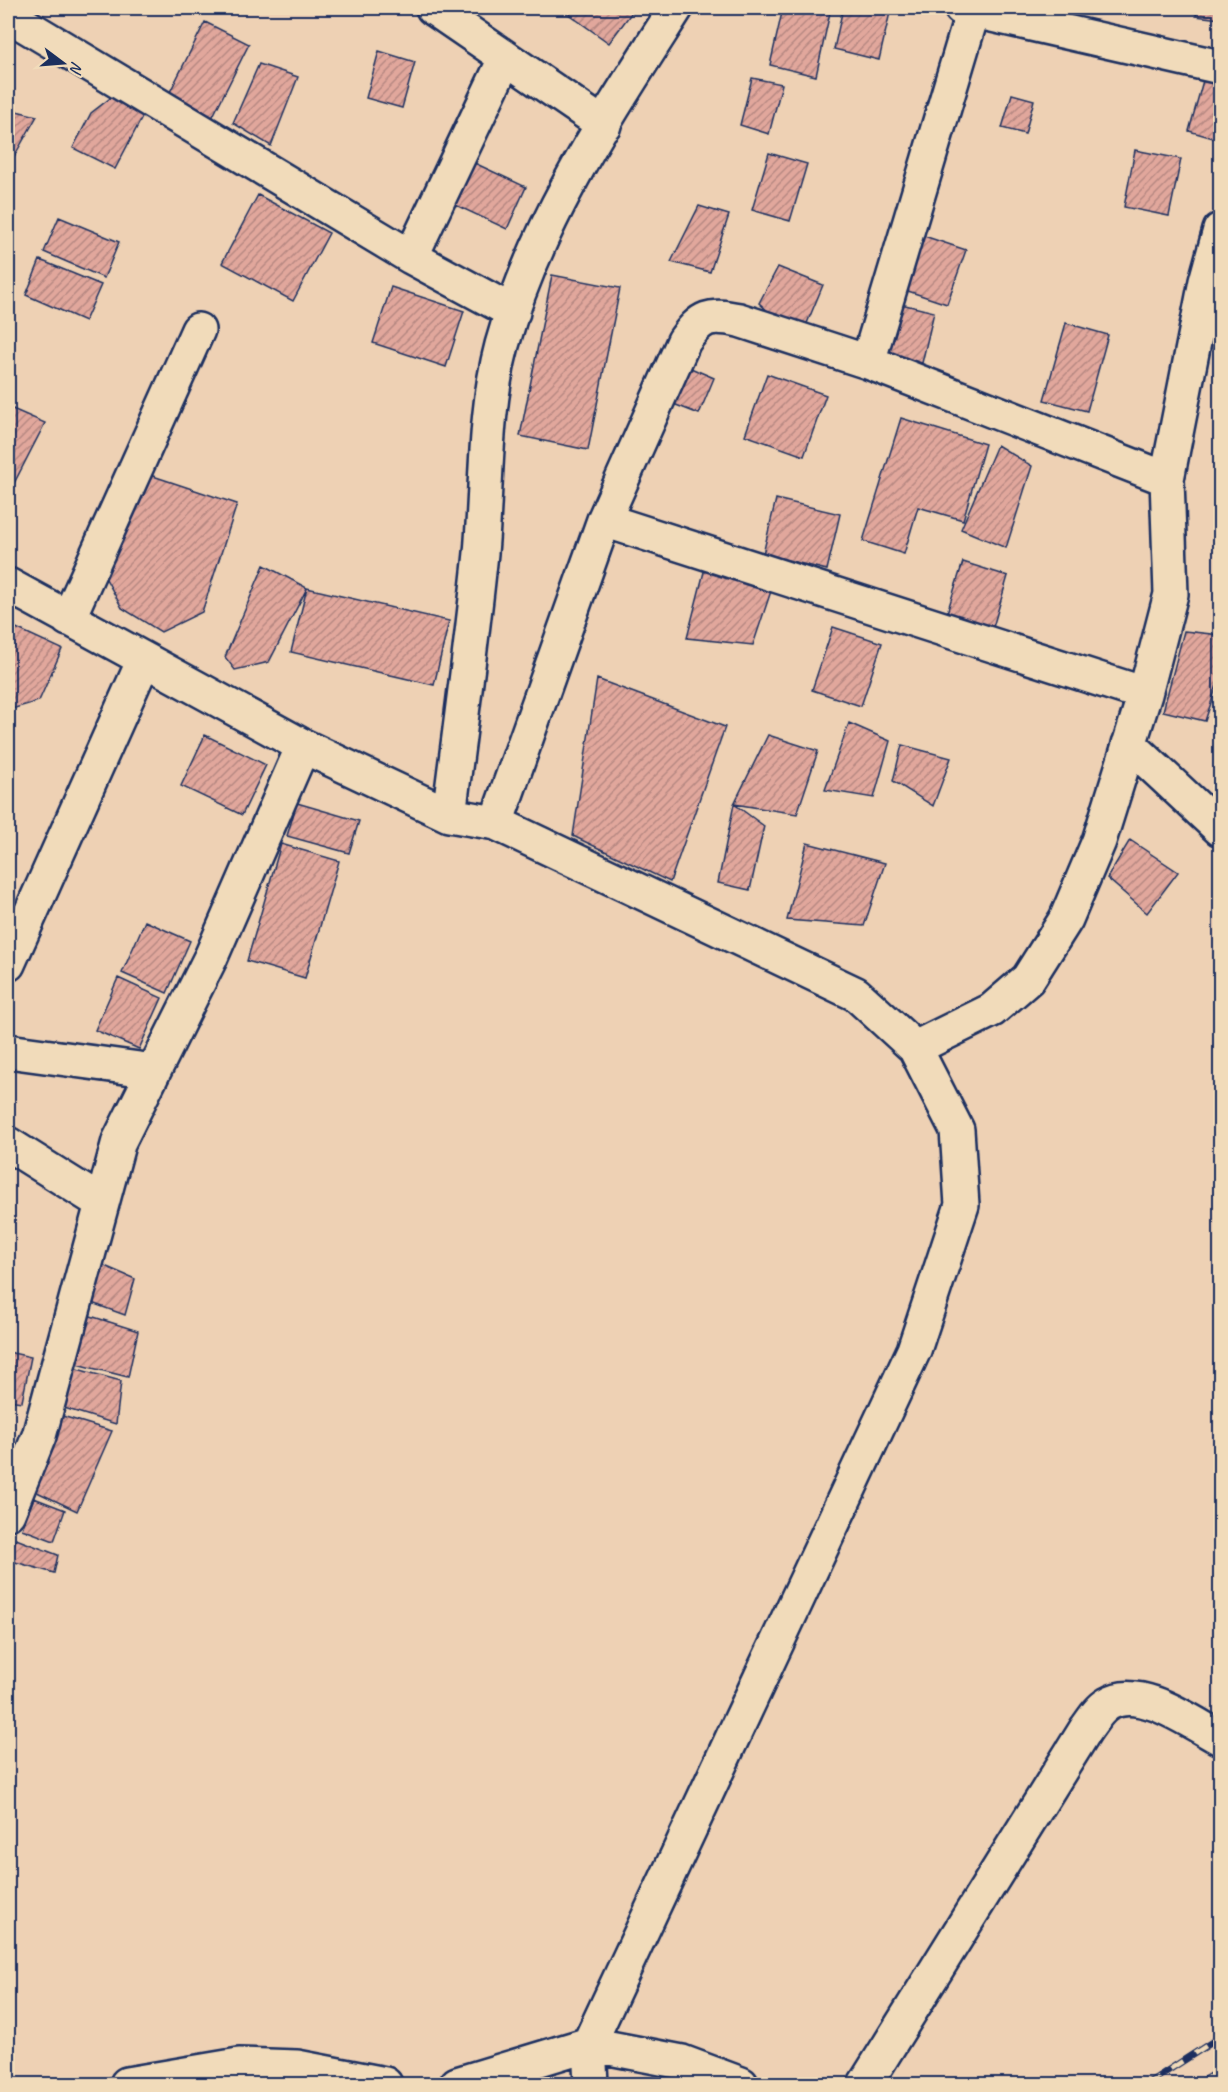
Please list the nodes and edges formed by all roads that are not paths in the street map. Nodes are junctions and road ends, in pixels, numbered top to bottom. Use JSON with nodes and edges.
{"nodes":[{"id":1,"x":433,"y":8,"type":"edge"},
{"id":2,"x":676,"y":8,"type":"edge"},
{"id":3,"x":967,"y":9,"type":"edge"},
{"id":4,"x":8,"y":15,"type":"edge"},
{"id":5,"x":506,"y":59,"type":"junction"},
{"id":6,"x":1221,"y":67,"type":"edge"},
{"id":7,"x":604,"y":125,"type":"junction"},
{"id":8,"x":1221,"y":230,"type":"edge"},
{"id":9,"x":411,"y":257,"type":"junction"},
{"id":10,"x":513,"y":312,"type":"junction"},
{"id":11,"x":198,"y":330,"type":"dead end"},
{"id":12,"x":868,"y":362,"type":"junction"},
{"id":13,"x":1167,"y":479,"type":"junction"},
{"id":14,"x":603,"y":520,"type":"junction"},
{"id":15,"x":8,"y":585,"type":"edge"},
{"id":16,"x":68,"y":619,"type":"junction"},
{"id":17,"x":144,"y":660,"type":"junction"},
{"id":18,"x":1144,"y":694,"type":"junction"},
{"id":19,"x":1128,"y":744,"type":"junction"},
{"id":20,"x":303,"y":746,"type":"junction"},
{"id":21,"x":449,"y":815,"type":"junction"},
{"id":22,"x":496,"y":823,"type":"junction"},
{"id":23,"x":1221,"y":829,"type":"edge"},
{"id":24,"x":8,"y":964,"type":"edge"},
{"id":25,"x":915,"y":1048,"type":"junction"},
{"id":26,"x":8,"y":1051,"type":"edge"},
{"id":27,"x":154,"y":1071,"type":"junction"},
{"id":28,"x":8,"y":1144,"type":"edge"},
{"id":29,"x":102,"y":1203,"type":"junction"},
{"id":30,"x":11,"y":1497,"type":"edge"},
{"id":31,"x":1221,"y":1738,"type":"edge"},
{"id":32,"x":589,"y":2044,"type":"junction"},
{"id":33,"x":127,"y":2085,"type":"edge"},
{"id":34,"x":385,"y":2085,"type":"edge"},
{"id":35,"x":457,"y":2085,"type":"edge"},
{"id":36,"x":591,"y":2085,"type":"edge"},
{"id":37,"x":741,"y":2085,"type":"edge"},
{"id":38,"x":865,"y":2085,"type":"edge"}],
"edges":[{"from":1,"to":5,"type":"street"},
{"from":2,"to":7,"type":"street"},
{"from":3,"to":6,"type":"street"},
{"from":3,"to":12,"type":"street"},
{"from":4,"to":9,"type":"street"},
{"from":5,"to":7,"type":"street"},
{"from":5,"to":9,"type":"street"},
{"from":7,"to":10,"type":"street"},
{"from":8,"to":13,"type":"street"},
{"from":9,"to":10,"type":"street"},
{"from":10,"to":21,"type":"street"},
{"from":11,"to":16,"type":"street"},
{"from":12,"to":13,"type":"street"},
{"from":12,"to":14,"type":"street"},
{"from":13,"to":18,"type":"street"},
{"from":14,"to":18,"type":"street"},
{"from":14,"to":22,"type":"street"},
{"from":15,"to":16,"type":"street"},
{"from":16,"to":17,"type":"street"},
{"from":17,"to":20,"type":"street"},
{"from":17,"to":24,"type":"street"},
{"from":18,"to":19,"type":"street"},
{"from":19,"to":23,"type":"street"},
{"from":19,"to":25,"type":"street"},
{"from":20,"to":21,"type":"street"},
{"from":20,"to":27,"type":"street"},
{"from":21,"to":22,"type":"street"},
{"from":22,"to":25,"type":"street"},
{"from":25,"to":32,"type":"street"},
{"from":26,"to":27,"type":"street"},
{"from":27,"to":29,"type":"street"},
{"from":28,"to":29,"type":"street"},
{"from":29,"to":30,"type":"street"},
{"from":31,"to":38,"type":"street"},
{"from":32,"to":35,"type":"street"},
{"from":32,"to":36,"type":"street"},
{"from":32,"to":37,"type":"street"},
{"from":33,"to":34,"type":"street"}]}
